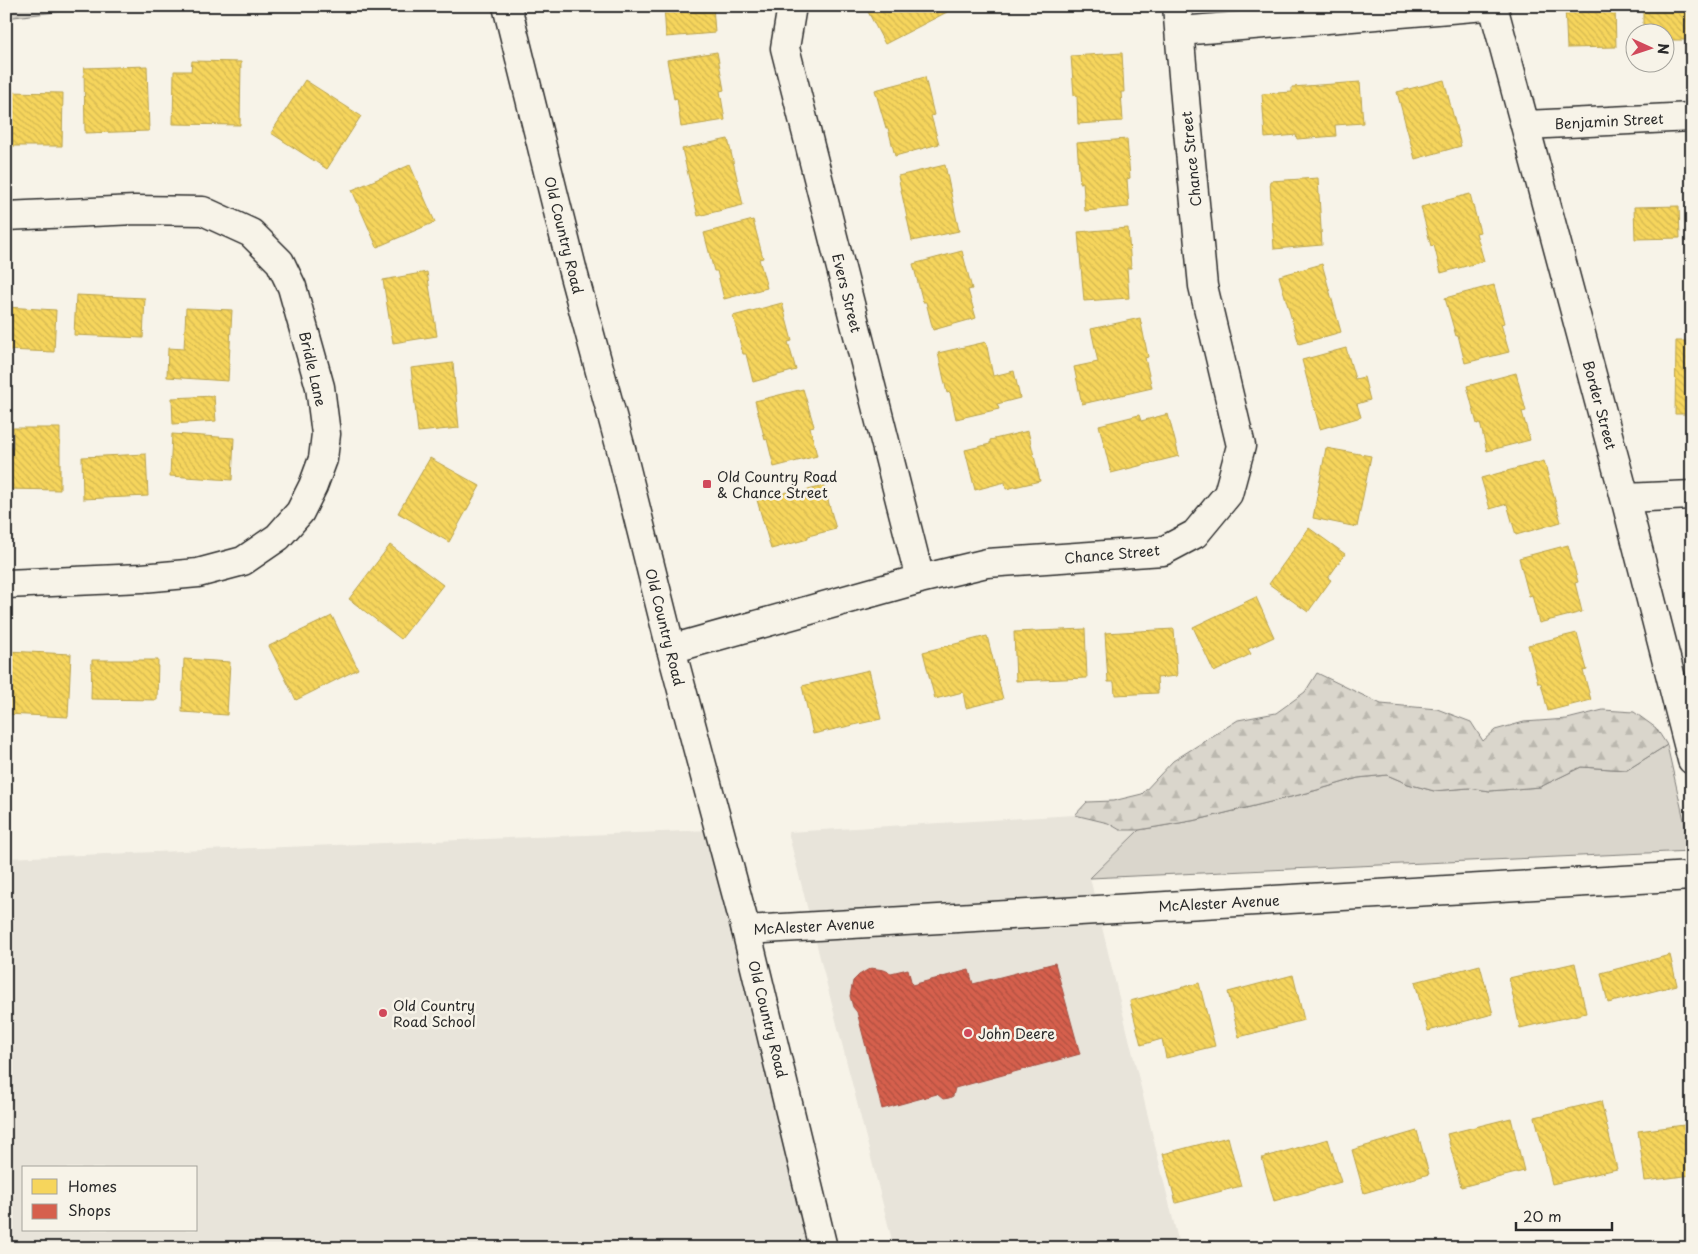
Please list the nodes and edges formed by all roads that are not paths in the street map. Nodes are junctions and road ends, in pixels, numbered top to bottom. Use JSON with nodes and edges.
{"nodes":[{"id":1,"x":507,"y":6,"type":"edge"},
{"id":2,"x":792,"y":6,"type":"edge"},
{"id":3,"x":1486,"y":6,"type":"edge"},
{"id":4,"x":1493,"y":6,"type":"edge"},
{"id":5,"x":1178,"y":19,"type":"edge"},
{"id":6,"x":1692,"y":117,"type":"edge"},
{"id":7,"x":1526,"y":125,"type":"junction"},
{"id":8,"x":6,"y":216,"type":"edge"},
{"id":9,"x":1692,"y":495,"type":"edge"},
{"id":10,"x":1625,"y":498,"type":"junction"},
{"id":11,"x":920,"y":579,"type":"junction"},
{"id":12,"x":6,"y":584,"type":"edge"},
{"id":13,"x":671,"y":649,"type":"junction"},
{"id":14,"x":1692,"y":760,"type":"edge"},
{"id":15,"x":1692,"y":876,"type":"edge"},
{"id":16,"x":746,"y":930,"type":"junction"},
{"id":17,"x":823,"y":1248,"type":"edge"}],
"edges":[{"from":1,"to":13,"type":"street","name":"Old Country Road"},
{"from":2,"to":11,"type":"street","name":"Evers Street"},
{"from":3,"to":5,"type":"street"},
{"from":4,"to":7,"type":"street","name":"Border Street"},
{"from":5,"to":11,"type":"street","name":"Chance Street"},
{"from":6,"to":7,"type":"street","name":"Benjamin Street"},
{"from":7,"to":10,"type":"street","name":"Border Street"},
{"from":8,"to":12,"type":"street","name":"Bridle Lane"},
{"from":9,"to":10,"type":"street"},
{"from":10,"to":14,"type":"street","name":"Border Street"},
{"from":11,"to":13,"type":"street","name":"Chance Street"},
{"from":13,"to":16,"type":"street","name":"Old Country Road"},
{"from":15,"to":16,"type":"street","name":"McAlester Avenue"},
{"from":16,"to":17,"type":"street","name":"Old Country Road"}]}
